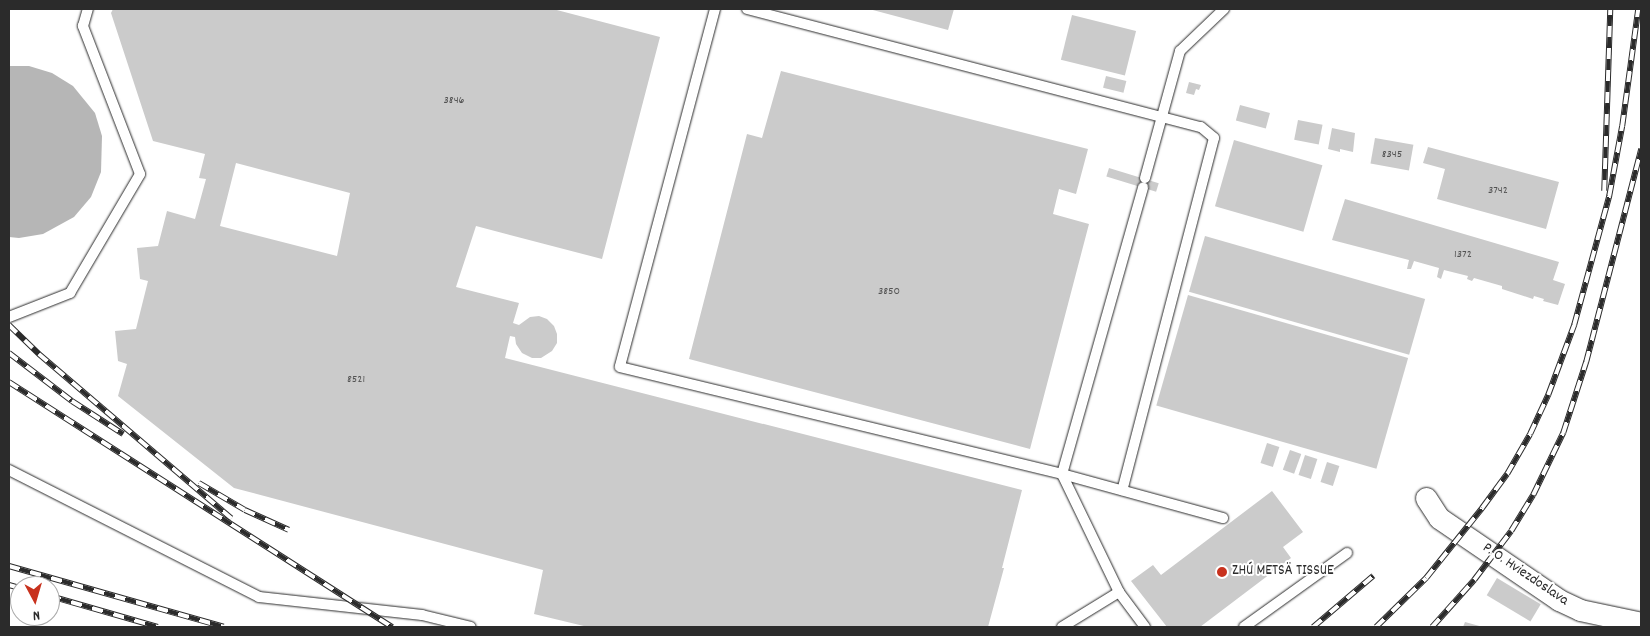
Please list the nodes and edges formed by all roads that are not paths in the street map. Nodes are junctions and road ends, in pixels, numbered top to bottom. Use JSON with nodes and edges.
{"nodes":[{"id":1,"x":88,"y":9,"type":"edge"},
{"id":2,"x":715,"y":9,"type":"edge"},
{"id":3,"x":747,"y":9,"type":"edge"},
{"id":4,"x":1224,"y":9,"type":"edge"},
{"id":5,"x":1162,"y":117,"type":"junction"},
{"id":6,"x":9,"y":317,"type":"edge"},
{"id":7,"x":9,"y":470,"type":"edge"},
{"id":8,"x":1062,"y":474,"type":"junction"},
{"id":9,"x":1122,"y":490,"type":"junction"},
{"id":10,"x":1426,"y":498,"type":"dead end"},
{"id":11,"x":1223,"y":518,"type":"dead end"},
{"id":12,"x":1347,"y":553,"type":"dead end"},
{"id":13,"x":1119,"y":592,"type":"junction"},
{"id":14,"x":1641,"y":623,"type":"edge"},
{"id":15,"x":471,"y":627,"type":"edge"},
{"id":16,"x":1062,"y":627,"type":"edge"},
{"id":17,"x":1145,"y":627,"type":"edge"},
{"id":18,"x":1244,"y":627,"type":"edge"}],
"edges":[{"from":1,"to":6,"type":"lane"},
{"from":2,"to":8,"type":"lane"},
{"from":3,"to":5,"type":"lane"},
{"from":4,"to":5,"type":"lane"},
{"from":5,"to":8,"type":"lane"},
{"from":5,"to":9,"type":"lane"},
{"from":7,"to":15,"type":"lane"},
{"from":8,"to":9,"type":"lane"},
{"from":8,"to":13,"type":"lane"},
{"from":9,"to":11,"type":"lane"},
{"from":10,"to":14,"type":"street","name":"P. O. Hviezdoslava"},
{"from":12,"to":18,"type":"lane"},
{"from":13,"to":16,"type":"lane"},
{"from":13,"to":17,"type":"lane"}]}
